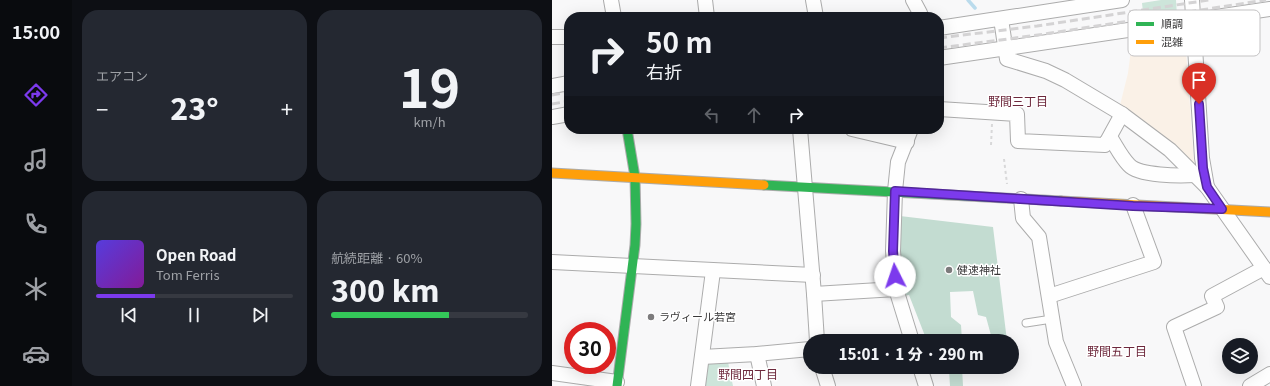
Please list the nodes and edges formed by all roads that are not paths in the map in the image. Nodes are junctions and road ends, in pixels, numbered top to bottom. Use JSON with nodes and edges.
{"nodes":[{"id":1,"x":612,"y":0,"type":"edge"},
{"id":2,"x":705,"y":0,"type":"edge"},
{"id":3,"x":813,"y":0,"type":"edge"},
{"id":4,"x":913,"y":0,"type":"edge"},
{"id":5,"x":1122,"y":0,"type":"edge"},
{"id":6,"x":1192,"y":0,"type":"edge"},
{"id":7,"x":1270,"y":9,"type":"edge"},
{"id":8,"x":1193,"y":10,"type":"edge"},
{"id":9,"x":1260,"y":10,"type":"edge"},
{"id":10,"x":613,"y":12,"type":"edge"},
{"id":11,"x":706,"y":12,"type":"edge"},
{"id":12,"x":815,"y":12,"type":"edge"},
{"id":13,"x":919,"y":12,"type":"edge"},
{"id":14,"x":1001,"y":19,"type":"junction"},
{"id":15,"x":944,"y":27,"type":"edge"},
{"id":16,"x":1128,"y":30,"type":"edge"},
{"id":17,"x":552,"y":37,"type":"edge"},
{"id":18,"x":564,"y":37,"type":"edge"},
{"id":19,"x":1005,"y":49,"type":"junction"},
{"id":20,"x":1196,"y":56,"type":"edge"},
{"id":21,"x":944,"y":57,"type":"edge"},
{"id":22,"x":564,"y":84,"type":"edge"},
{"id":23,"x":552,"y":86,"type":"edge"},
{"id":24,"x":944,"y":109,"type":"edge"},
{"id":25,"x":1122,"y":114,"type":"junction"},
{"id":26,"x":564,"y":115,"type":"edge"},
{"id":27,"x":552,"y":117,"type":"edge"},
{"id":28,"x":628,"y":134,"type":"edge"},
{"id":29,"x":800,"y":134,"type":"edge"},
{"id":30,"x":909,"y":135,"type":"edge"},
{"id":31,"x":1110,"y":137,"type":"junction"},
{"id":32,"x":552,"y":173,"type":"edge"},
{"id":33,"x":1195,"y":175,"type":"junction"},
{"id":34,"x":635,"y":177,"type":"junction"},
{"id":35,"x":805,"y":186,"type":"junction"},
{"id":36,"x":1207,"y":187,"type":"junction"},
{"id":37,"x":895,"y":191,"type":"junction"},
{"id":38,"x":1016,"y":198,"type":"junction"},
{"id":39,"x":1133,"y":206,"type":"junction"},
{"id":40,"x":1222,"y":209,"type":"junction"},
{"id":41,"x":1270,"y":212,"type":"edge"},
{"id":42,"x":552,"y":262,"type":"edge"},
{"id":43,"x":633,"y":266,"type":"junction"},
{"id":44,"x":713,"y":271,"type":"junction"},
{"id":45,"x":1267,"y":273,"type":"edge"},
{"id":46,"x":813,"y":275,"type":"junction"},
{"id":47,"x":896,"y":289,"type":"junction"},
{"id":48,"x":814,"y":294,"type":"junction"},
{"id":49,"x":1049,"y":296,"type":"junction"},
{"id":50,"x":1052,"y":319,"type":"junction"},
{"id":51,"x":1026,"y":323,"type":"dead end"},
{"id":52,"x":817,"y":334,"type":"edge"},
{"id":53,"x":910,"y":334,"type":"edge"},
{"id":54,"x":803,"y":350,"type":"edge"},
{"id":55,"x":756,"y":354,"type":"junction"},
{"id":56,"x":702,"y":357,"type":"junction"},
{"id":57,"x":552,"y":373,"type":"edge"},
{"id":58,"x":824,"y":374,"type":"edge"},
{"id":59,"x":922,"y":374,"type":"edge"},
{"id":60,"x":617,"y":384,"type":"edge"},
{"id":61,"x":698,"y":386,"type":"edge"},
{"id":62,"x":764,"y":386,"type":"edge"},
{"id":63,"x":828,"y":386,"type":"edge"},
{"id":64,"x":926,"y":386,"type":"edge"},
{"id":65,"x":1074,"y":386,"type":"edge"},
{"id":66,"x":1194,"y":386,"type":"edge"}],
"edges":[{"from":1,"to":10,"type":"street"},
{"from":2,"to":11,"type":"street"},
{"from":3,"to":12,"type":"street"},
{"from":4,"to":13,"type":"street"},
{"from":5,"to":14,"type":"street"},
{"from":6,"to":8,"type":"street"},
{"from":7,"to":9,"type":"street"},
{"from":14,"to":15,"type":"street"},
{"from":14,"to":19,"type":"street"},
{"from":16,"to":19,"type":"street"},
{"from":17,"to":18,"type":"street"},
{"from":19,"to":21,"type":"street"},
{"from":19,"to":25,"type":"street"},
{"from":20,"to":36,"type":"street"},
{"from":22,"to":23,"type":"street"},
{"from":24,"to":31,"type":"street"},
{"from":25,"to":31,"type":"street"},
{"from":25,"to":33,"type":"street"},
{"from":26,"to":27,"type":"street"},
{"from":28,"to":34,"type":"street"},
{"from":29,"to":35,"type":"street"},
{"from":30,"to":37,"type":"street"},
{"from":31,"to":33,"type":"street"},
{"from":32,"to":34,"type":"street"},
{"from":33,"to":36,"type":"street"},
{"from":34,"to":35,"type":"street"},
{"from":34,"to":43,"type":"street"},
{"from":35,"to":37,"type":"street"},
{"from":35,"to":46,"type":"street"},
{"from":36,"to":40,"type":"street"},
{"from":37,"to":38,"type":"street"},
{"from":37,"to":47,"type":"street"},
{"from":38,"to":39,"type":"street"},
{"from":38,"to":49,"type":"street"},
{"from":39,"to":40,"type":"street"},
{"from":39,"to":49,"type":"street"},
{"from":40,"to":41,"type":"street"},
{"from":40,"to":45,"type":"street"},
{"from":42,"to":43,"type":"street"},
{"from":43,"to":44,"type":"street"},
{"from":43,"to":60,"type":"street"},
{"from":44,"to":46,"type":"street"},
{"from":44,"to":56,"type":"street"},
{"from":45,"to":66,"type":"street"},
{"from":46,"to":48,"type":"street"},
{"from":47,"to":48,"type":"street"},
{"from":47,"to":53,"type":"street"},
{"from":48,"to":52,"type":"street"},
{"from":49,"to":50,"type":"street"},
{"from":50,"to":51,"type":"lane"},
{"from":50,"to":65,"type":"street"},
{"from":54,"to":55,"type":"street"},
{"from":55,"to":56,"type":"street"},
{"from":55,"to":62,"type":"street"},
{"from":56,"to":61,"type":"street"},
{"from":57,"to":60,"type":"street"},
{"from":58,"to":63,"type":"street"},
{"from":59,"to":64,"type":"street"}]}
